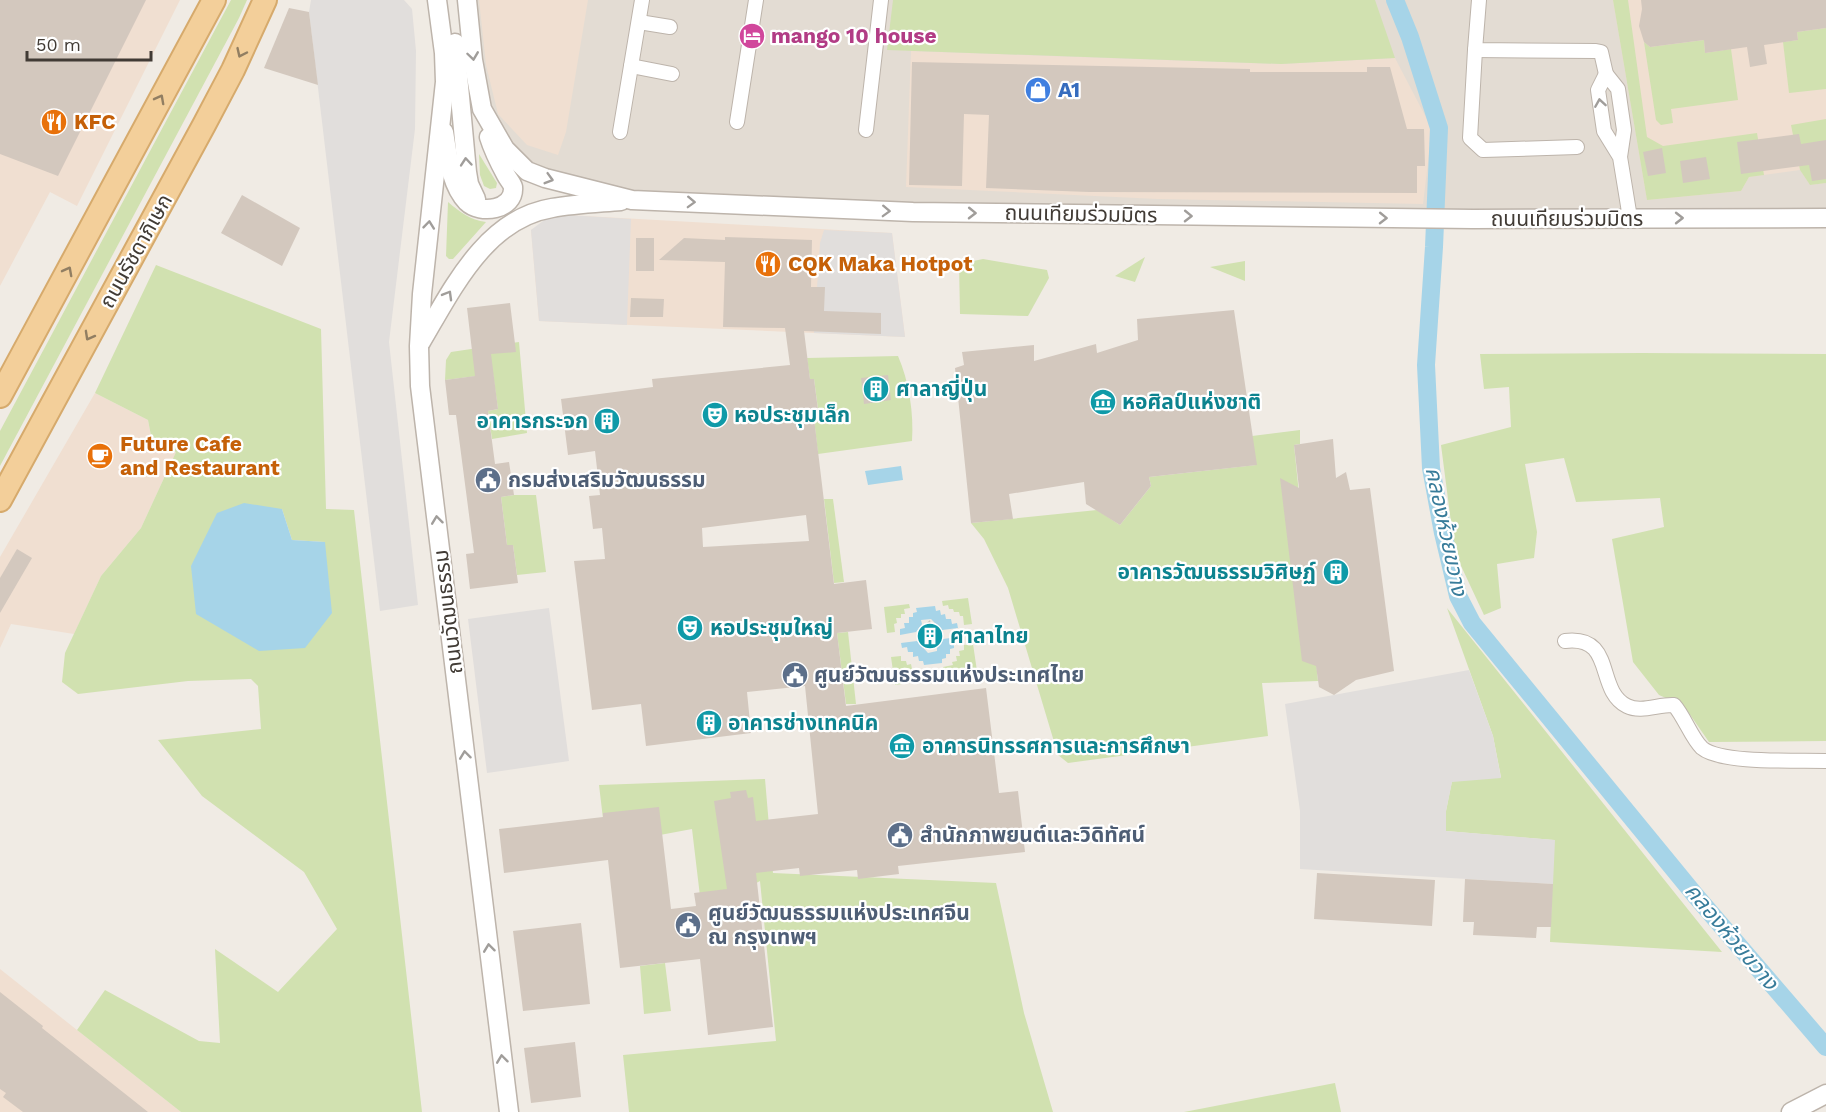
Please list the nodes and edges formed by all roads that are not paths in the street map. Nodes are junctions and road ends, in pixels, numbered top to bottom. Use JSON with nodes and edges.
{"nodes":[{"id":1,"x":214,"y":0,"type":"edge"},
{"id":2,"x":265,"y":0,"type":"edge"},
{"id":3,"x":467,"y":0,"type":"edge"},
{"id":4,"x":642,"y":0,"type":"edge"},
{"id":5,"x":756,"y":0,"type":"edge"},
{"id":6,"x":881,"y":0,"type":"edge"},
{"id":7,"x":1479,"y":0,"type":"edge"},
{"id":8,"x":440,"y":2,"type":"edge"},
{"id":9,"x":639,"y":22,"type":"junction"},
{"id":10,"x":670,"y":27,"type":"dead end"},
{"id":11,"x":1475,"y":50,"type":"junction"},
{"id":12,"x":631,"y":66,"type":"junction"},
{"id":13,"x":672,"y":74,"type":"dead end"},
{"id":14,"x":1606,"y":74,"type":"junction"},
{"id":15,"x":482,"y":109,"type":"junction"},
{"id":16,"x":441,"y":111,"type":"junction"},
{"id":17,"x":738,"y":122,"type":"dead end"},
{"id":18,"x":866,"y":130,"type":"dead end"},
{"id":19,"x":620,"y":132,"type":"dead end"},
{"id":20,"x":1577,"y":147,"type":"dead end"},
{"id":21,"x":1620,"y":157,"type":"junction"},
{"id":22,"x":632,"y":200,"type":"junction"},
{"id":23,"x":492,"y":208,"type":"junction"},
{"id":24,"x":1630,"y":218,"type":"junction"},
{"id":25,"x":1826,"y":218,"type":"edge"},
{"id":26,"x":419,"y":346,"type":"junction"},
{"id":27,"x":0,"y":396,"type":"edge"},
{"id":28,"x":0,"y":500,"type":"edge"},
{"id":29,"x":1565,"y":641,"type":"dead end"},
{"id":30,"x":1826,"y":761,"type":"edge"},
{"id":31,"x":1826,"y":1094,"type":"edge"},
{"id":32,"x":508,"y":1112,"type":"edge"},
{"id":33,"x":1791,"y":1112,"type":"edge"}],
"edges":[{"from":27,"to":1,"type":"main road","one_way":true},
{"from":2,"to":28,"type":"main road","name":"ถนนรัชดาภิเษก","one_way":true},
{"from":3,"to":15,"type":"street","name":"ถนนเทียมร่วมมิตร","one_way":true},
{"from":4,"to":9,"type":"street"},
{"from":5,"to":17,"type":"street"},
{"from":6,"to":18,"type":"street"},
{"from":7,"to":11,"type":"street"},
{"from":8,"to":16,"type":"street"},
{"from":23,"to":8,"type":"street","one_way":true},
{"from":9,"to":10,"type":"street"},
{"from":9,"to":12,"type":"street"},
{"from":11,"to":14,"type":"street"},
{"from":11,"to":20,"type":"street"},
{"from":12,"to":13,"type":"street"},
{"from":12,"to":19,"type":"street"},
{"from":14,"to":21,"type":"street"},
{"from":21,"to":14,"type":"street","one_way":true},
{"from":15,"to":22,"type":"street","name":"ถนนเทียมร่วมมิตร","one_way":true},
{"from":15,"to":23,"type":"street"},
{"from":16,"to":23,"type":"street"},
{"from":26,"to":16,"type":"street","name":"ถนนวัฒนธรรม","one_way":true},
{"from":21,"to":24,"type":"street"},
{"from":22,"to":24,"type":"street","name":"ถนนเทียมร่วมมิตร","one_way":true},
{"from":26,"to":22,"type":"street","one_way":true},
{"from":24,"to":25,"type":"street","name":"ถนนเทียมร่วมมิตร","one_way":true},
{"from":32,"to":26,"type":"street","name":"ถนนวัฒนธรรม","one_way":true},
{"from":29,"to":30,"type":"street"},
{"from":31,"to":33,"type":"street"}]}
